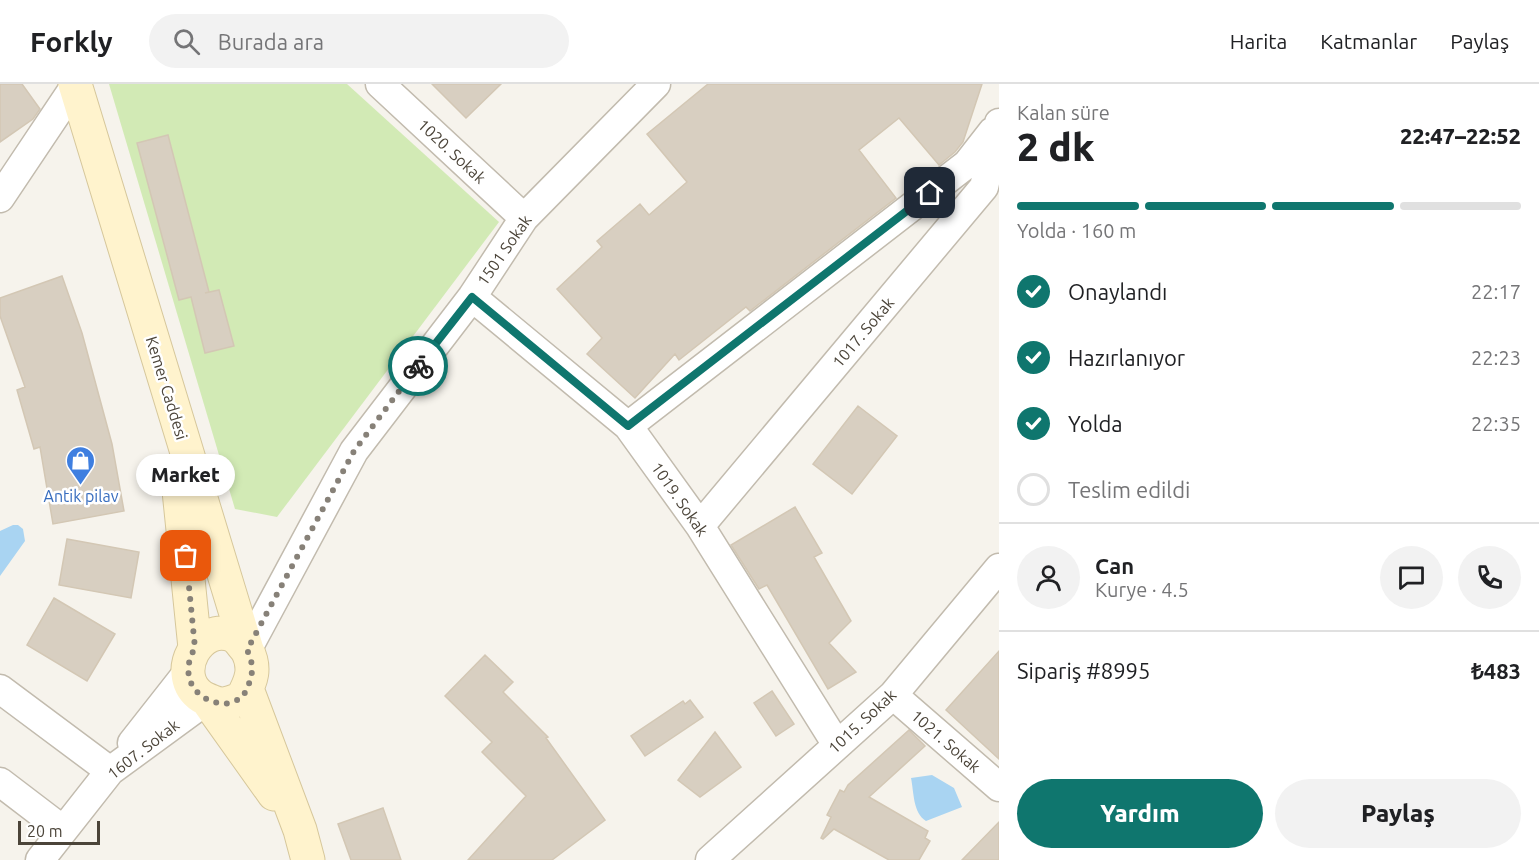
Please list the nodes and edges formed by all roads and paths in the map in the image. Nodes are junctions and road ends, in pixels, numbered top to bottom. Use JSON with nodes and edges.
{"nodes":[{"id":1,"x":380,"y":84,"type":"edge"},
{"id":2,"x":656,"y":84,"type":"edge"},
{"id":3,"x":75,"y":85,"type":"edge"},
{"id":4,"x":999,"y":123,"type":"edge"},
{"id":5,"x":0,"y":198,"type":"edge"},
{"id":6,"x":525,"y":218,"type":"junction"},
{"id":7,"x":472,"y":297,"type":"junction"},
{"id":8,"x":169,"y":395,"type":"junction"},
{"id":9,"x":628,"y":426,"type":"junction"},
{"id":10,"x":700,"y":526,"type":"junction"},
{"id":11,"x":999,"y":568,"type":"edge"},
{"id":12,"x":247,"y":650,"type":"junction"},
{"id":13,"x":191,"y":660,"type":"junction"},
{"id":14,"x":247,"y":688,"type":"junction"},
{"id":15,"x":0,"y":689,"type":"edge"},
{"id":16,"x":893,"y":695,"type":"junction"},
{"id":17,"x":207,"y":700,"type":"junction"},
{"id":18,"x":837,"y":746,"type":"junction"},
{"id":19,"x":110,"y":771,"type":"junction"},
{"id":20,"x":0,"y":782,"type":"edge"},
{"id":21,"x":999,"y":787,"type":"edge"},
{"id":22,"x":63,"y":830,"type":"junction"},
{"id":23,"x":304,"y":845,"type":"edge"},
{"id":24,"x":40,"y":860,"type":"edge"},
{"id":25,"x":710,"y":860,"type":"edge"}],
"edges":[{"from":1,"to":6,"type":"street","name":"1020. Sokak"},
{"from":2,"to":6,"type":"street","name":"1501 Sokak"},
{"from":3,"to":5,"type":"street"},
{"from":3,"to":8,"type":"street","name":"Kemer Caddesi"},
{"from":4,"to":9,"type":"street","name":"1017. Sokak"},
{"from":4,"to":10,"type":"street","name":"1017. Sokak"},
{"from":6,"to":7,"type":"street","name":"1501 Sokak"},
{"from":7,"to":9,"type":"street","name":"1019. Sokak"},
{"from":7,"to":12,"type":"street","name":"1501 Sokak"},
{"from":8,"to":12,"type":"street","name":"Kemer Caddesi"},
{"from":8,"to":13,"type":"street"},
{"from":9,"to":10,"type":"street","name":"1019. Sokak"},
{"from":10,"to":18,"type":"street","name":"1019. Sokak"},
{"from":11,"to":16,"type":"street","name":"1015. Sokak"},
{"from":12,"to":13,"type":"street"},
{"from":12,"to":14,"type":"street","name":"Kemer Caddesi"},
{"from":13,"to":17,"type":"street"},
{"from":13,"to":19,"type":"street"},
{"from":14,"to":17,"type":"street"},
{"from":14,"to":23,"type":"street","name":"Kemer Caddesi"},
{"from":15,"to":19,"type":"street"},
{"from":16,"to":18,"type":"street","name":"1015. Sokak"},
{"from":16,"to":21,"type":"street","name":"1021. Sokak"},
{"from":17,"to":19,"type":"street","name":"1607. Sokak"},
{"from":17,"to":23,"type":"street"},
{"from":18,"to":25,"type":"street","name":"1015. Sokak"},
{"from":19,"to":22,"type":"street","name":"1607. Sokak"},
{"from":20,"to":22,"type":"street"},
{"from":22,"to":24,"type":"street","name":"1607. Sokak"}]}
